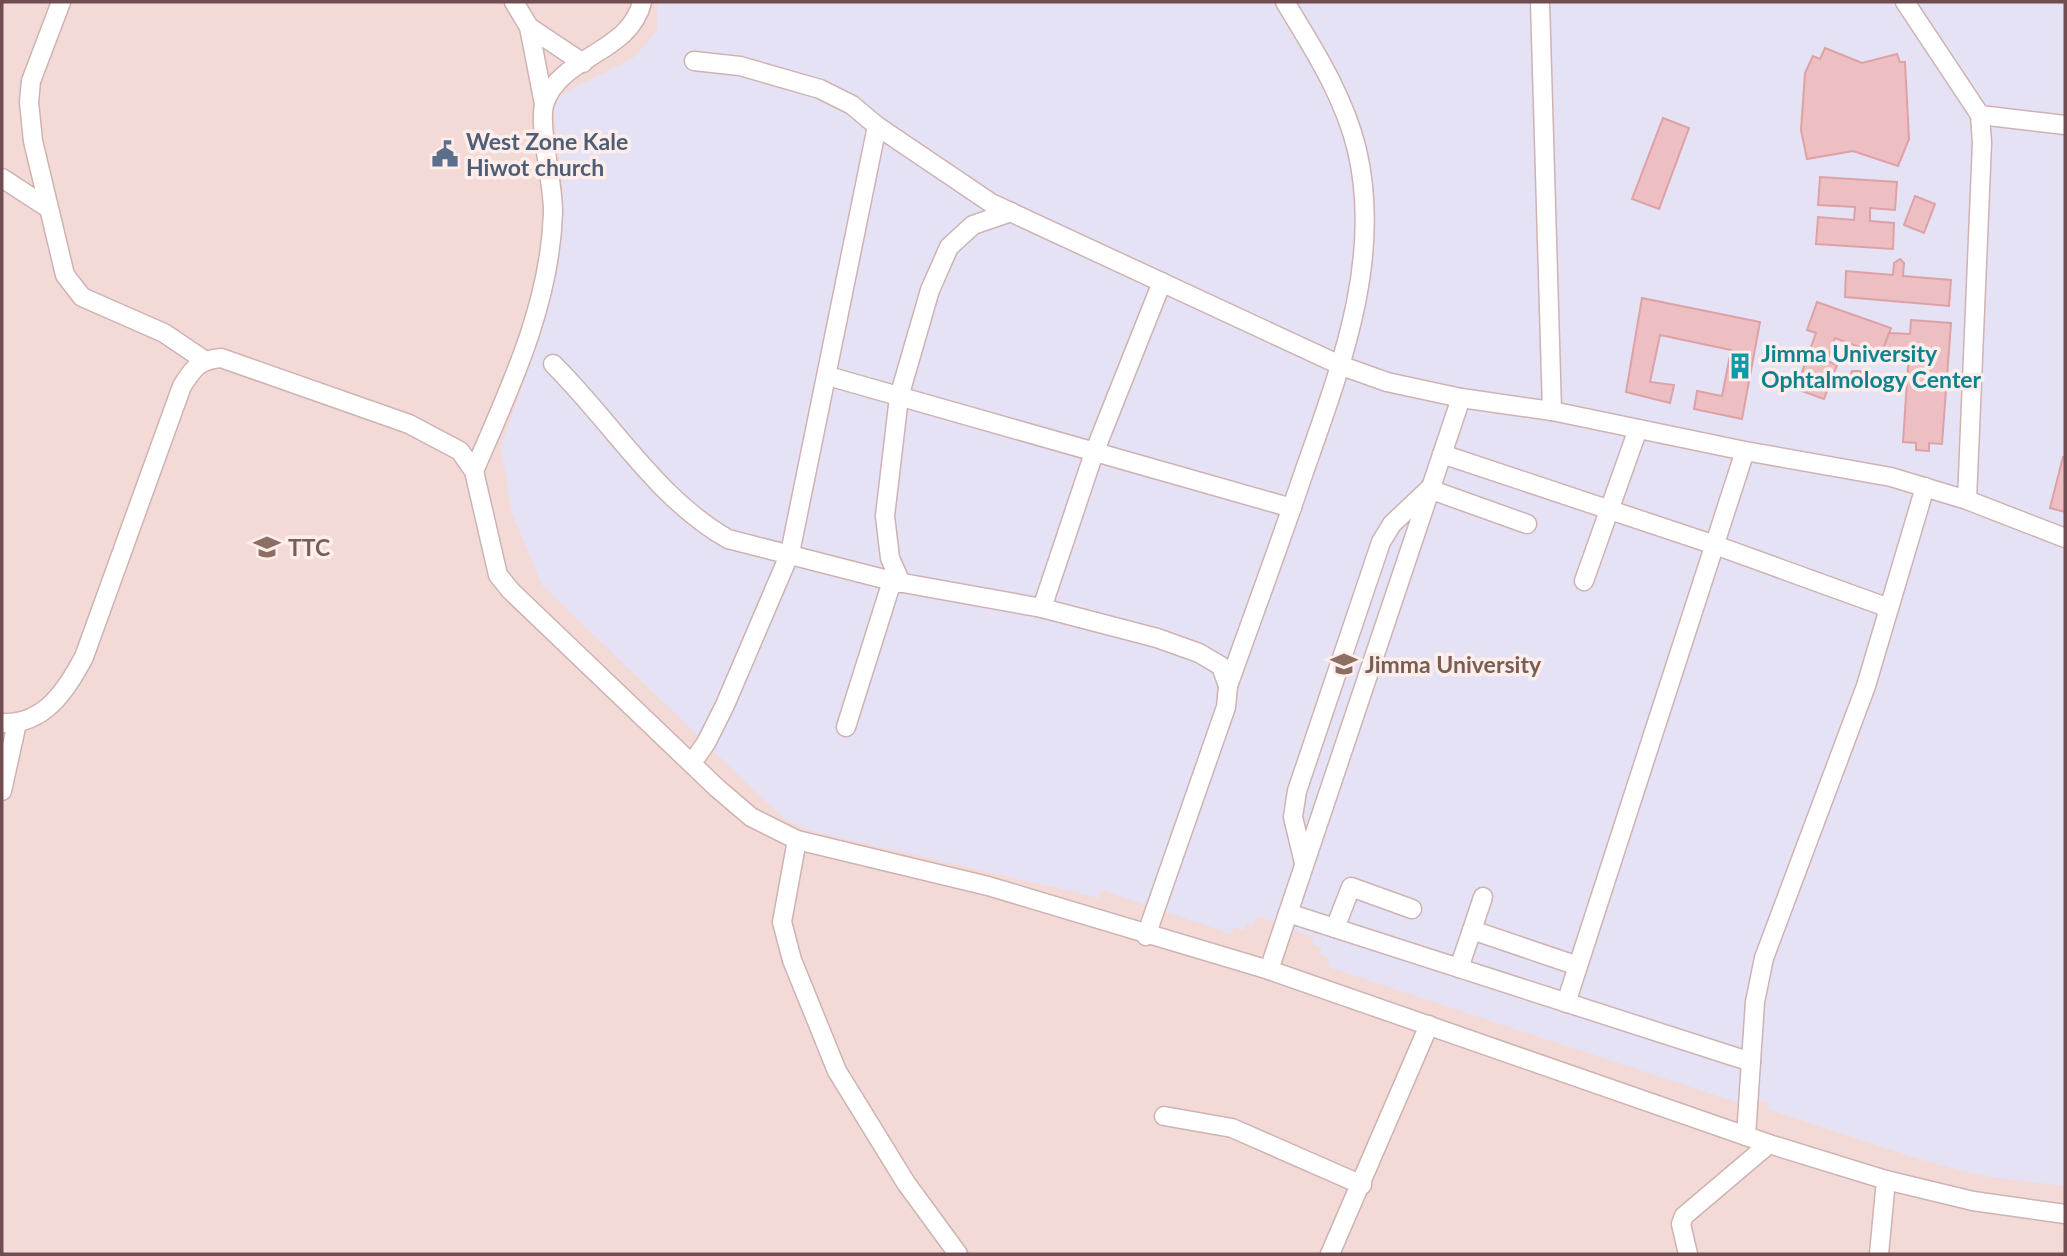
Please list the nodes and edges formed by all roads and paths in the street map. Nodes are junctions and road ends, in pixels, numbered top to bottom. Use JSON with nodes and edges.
{"nodes":[{"id":1,"x":61,"y":2,"type":"edge"},
{"id":2,"x":642,"y":2,"type":"edge"},
{"id":3,"x":1286,"y":2,"type":"edge"},
{"id":4,"x":1540,"y":2,"type":"edge"},
{"id":5,"x":1905,"y":2,"type":"edge"},
{"id":6,"x":517,"y":3,"type":"edge"},
{"id":7,"x":529,"y":27,"type":"junction"},
{"id":8,"x":694,"y":61,"type":"dead end"},
{"id":9,"x":583,"y":63,"type":"junction"},
{"id":10,"x":544,"y":104,"type":"junction"},
{"id":11,"x":1980,"y":115,"type":"junction"},
{"id":12,"x":2065,"y":125,"type":"edge"},
{"id":13,"x":877,"y":126,"type":"junction"},
{"id":14,"x":2,"y":178,"type":"edge"},
{"id":15,"x":48,"y":208,"type":"junction"},
{"id":16,"x":1011,"y":212,"type":"junction"},
{"id":17,"x":1162,"y":282,"type":"junction"},
{"id":18,"x":204,"y":360,"type":"junction"},
{"id":19,"x":553,"y":364,"type":"dead end"},
{"id":20,"x":1342,"y":366,"type":"junction"},
{"id":21,"x":828,"y":376,"type":"junction"},
{"id":22,"x":900,"y":397,"type":"junction"},
{"id":23,"x":1461,"y":398,"type":"junction"},
{"id":24,"x":1552,"y":411,"type":"junction"},
{"id":25,"x":1638,"y":429,"type":"junction"},
{"id":26,"x":1745,"y":451,"type":"junction"},
{"id":27,"x":1094,"y":453,"type":"junction"},
{"id":28,"x":1442,"y":454,"type":"junction"},
{"id":29,"x":474,"y":471,"type":"junction"},
{"id":30,"x":1925,"y":487,"type":"junction"},
{"id":31,"x":1429,"y":489,"type":"junction"},
{"id":32,"x":1967,"y":500,"type":"junction"},
{"id":33,"x":1292,"y":508,"type":"junction"},
{"id":34,"x":1609,"y":509,"type":"junction"},
{"id":35,"x":1527,"y":524,"type":"dead end"},
{"id":36,"x":2065,"y":538,"type":"edge"},
{"id":37,"x":1715,"y":545,"type":"junction"},
{"id":38,"x":790,"y":553,"type":"junction"},
{"id":39,"x":1584,"y":581,"type":"dead end"},
{"id":40,"x":897,"y":582,"type":"junction"},
{"id":41,"x":1042,"y":608,"type":"junction"},
{"id":42,"x":1889,"y":608,"type":"junction"},
{"id":43,"x":1228,"y":686,"type":"junction"},
{"id":44,"x":9,"y":723,"type":"edge"},
{"id":45,"x":846,"y":727,"type":"dead end"},
{"id":46,"x":692,"y":763,"type":"junction"},
{"id":47,"x":2,"y":791,"type":"edge"},
{"id":48,"x":797,"y":840,"type":"junction"},
{"id":49,"x":1304,"y":863,"type":"junction"},
{"id":50,"x":1483,"y":897,"type":"dead end"},
{"id":51,"x":1412,"y":909,"type":"dead end"},
{"id":52,"x":1288,"y":913,"type":"junction"},
{"id":53,"x":1335,"y":928,"type":"junction"},
{"id":54,"x":1472,"y":930,"type":"junction"},
{"id":55,"x":1146,"y":936,"type":"junction"},
{"id":56,"x":1578,"y":966,"type":"junction"},
{"id":57,"x":1459,"y":968,"type":"junction"},
{"id":58,"x":1269,"y":970,"type":"junction"},
{"id":59,"x":1566,"y":1003,"type":"junction"},
{"id":60,"x":1429,"y":1025,"type":"junction"},
{"id":61,"x":1751,"y":1062,"type":"junction"},
{"id":62,"x":1164,"y":1116,"type":"dead end"},
{"id":63,"x":1746,"y":1136,"type":"junction"},
{"id":64,"x":1769,"y":1144,"type":"junction"},
{"id":65,"x":1886,"y":1180,"type":"junction"},
{"id":66,"x":1362,"y":1185,"type":"junction"},
{"id":67,"x":2065,"y":1214,"type":"edge"},
{"id":68,"x":958,"y":1254,"type":"edge"},
{"id":69,"x":1330,"y":1254,"type":"edge"},
{"id":70,"x":1688,"y":1254,"type":"edge"},
{"id":71,"x":1879,"y":1254,"type":"edge"}],
"edges":[{"from":1,"to":15,"type":"street"},
{"from":2,"to":9,"type":"street"},
{"from":3,"to":20,"type":"street"},
{"from":4,"to":24,"type":"street"},
{"from":5,"to":11,"type":"street"},
{"from":6,"to":7,"type":"street"},
{"from":7,"to":9,"type":"street"},
{"from":7,"to":10,"type":"street"},
{"from":8,"to":13,"type":"street"},
{"from":9,"to":10,"type":"street"},
{"from":10,"to":29,"type":"street"},
{"from":11,"to":12,"type":"street"},
{"from":11,"to":32,"type":"street"},
{"from":13,"to":16,"type":"street"},
{"from":13,"to":21,"type":"street"},
{"from":14,"to":15,"type":"street"},
{"from":15,"to":18,"type":"street"},
{"from":16,"to":17,"type":"street"},
{"from":16,"to":22,"type":"street"},
{"from":17,"to":20,"type":"street"},
{"from":17,"to":27,"type":"street"},
{"from":18,"to":29,"type":"street"},
{"from":18,"to":44,"type":"street"},
{"from":19,"to":38,"type":"street"},
{"from":20,"to":23,"type":"street"},
{"from":20,"to":33,"type":"street"},
{"from":21,"to":22,"type":"street"},
{"from":21,"to":38,"type":"street"},
{"from":22,"to":27,"type":"street"},
{"from":22,"to":40,"type":"street"},
{"from":23,"to":24,"type":"street"},
{"from":23,"to":28,"type":"street"},
{"from":24,"to":25,"type":"street"},
{"from":25,"to":26,"type":"street"},
{"from":25,"to":34,"type":"street"},
{"from":26,"to":30,"type":"street"},
{"from":26,"to":37,"type":"street"},
{"from":27,"to":33,"type":"street"},
{"from":27,"to":41,"type":"street"},
{"from":28,"to":31,"type":"street"},
{"from":28,"to":34,"type":"street"},
{"from":29,"to":46,"type":"street"},
{"from":30,"to":32,"type":"street"},
{"from":30,"to":42,"type":"street"},
{"from":31,"to":35,"type":"street"},
{"from":31,"to":49,"type":"street"},
{"from":31,"to":49,"type":"street"},
{"from":32,"to":36,"type":"street"},
{"from":33,"to":43,"type":"street"},
{"from":34,"to":37,"type":"street"},
{"from":34,"to":39,"type":"street"},
{"from":37,"to":42,"type":"street"},
{"from":37,"to":56,"type":"street"},
{"from":38,"to":40,"type":"street"},
{"from":38,"to":46,"type":"street"},
{"from":40,"to":41,"type":"street"},
{"from":40,"to":45,"type":"street"},
{"from":41,"to":43,"type":"street"},
{"from":42,"to":61,"type":"street"},
{"from":43,"to":55,"type":"street"},
{"from":44,"to":47,"type":"street"},
{"from":46,"to":48,"type":"street"},
{"from":48,"to":55,"type":"street"},
{"from":48,"to":68,"type":"street"},
{"from":49,"to":52,"type":"street"},
{"from":50,"to":54,"type":"street"},
{"from":51,"to":53,"type":"street"},
{"from":52,"to":53,"type":"street"},
{"from":52,"to":58,"type":"street"},
{"from":53,"to":57,"type":"street"},
{"from":54,"to":56,"type":"street"},
{"from":54,"to":57,"type":"street"},
{"from":55,"to":58,"type":"street"},
{"from":56,"to":59,"type":"street"},
{"from":57,"to":59,"type":"street"},
{"from":58,"to":60,"type":"street"},
{"from":59,"to":61,"type":"street"},
{"from":60,"to":63,"type":"street"},
{"from":60,"to":66,"type":"street"},
{"from":61,"to":63,"type":"street"},
{"from":62,"to":66,"type":"street"},
{"from":63,"to":64,"type":"street"},
{"from":64,"to":65,"type":"street"},
{"from":64,"to":70,"type":"street"},
{"from":65,"to":67,"type":"street"},
{"from":65,"to":71,"type":"street"},
{"from":66,"to":69,"type":"street"}]}
